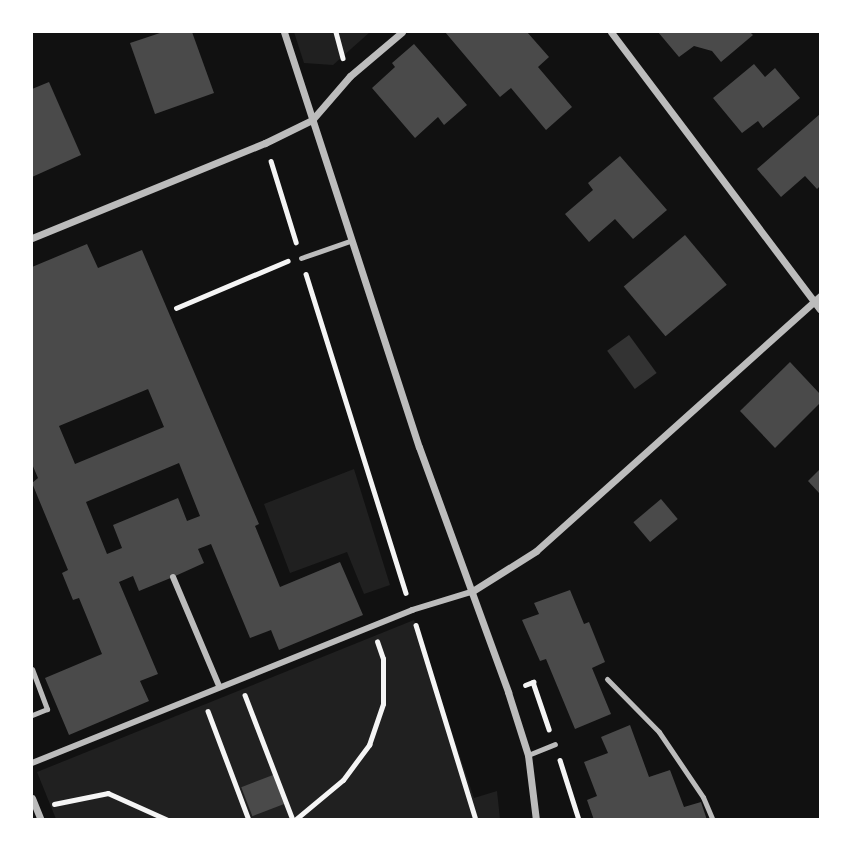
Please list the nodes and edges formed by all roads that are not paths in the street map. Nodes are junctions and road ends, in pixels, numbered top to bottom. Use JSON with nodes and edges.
{"nodes":[{"id":1,"x":284,"y":32,"type":"edge"},
{"id":2,"x":402,"y":32,"type":"edge"},
{"id":3,"x":611,"y":32,"type":"edge"},
{"id":4,"x":312,"y":120,"type":"junction"},
{"id":5,"x":32,"y":239,"type":"edge"},
{"id":6,"x":350,"y":241,"type":"junction"},
{"id":7,"x":301,"y":258,"type":"road end"},
{"id":8,"x":817,"y":298,"type":"edge"},
{"id":9,"x":821,"y":309,"type":"edge"},
{"id":10,"x":173,"y":577,"type":"dead end"},
{"id":11,"x":471,"y":592,"type":"junction"},
{"id":12,"x":32,"y":668,"type":"edge"},
{"id":13,"x":607,"y":679,"type":"dead end"},
{"id":14,"x":219,"y":686,"type":"junction"},
{"id":15,"x":32,"y":715,"type":"edge"},
{"id":16,"x":555,"y":744,"type":"dead end"},
{"id":17,"x":528,"y":755,"type":"junction"},
{"id":18,"x":32,"y":763,"type":"edge"},
{"id":19,"x":32,"y":798,"type":"edge"},
{"id":20,"x":41,"y":820,"type":"edge"},
{"id":21,"x":536,"y":820,"type":"edge"},
{"id":22,"x":713,"y":820,"type":"edge"}],
"edges":[{"from":1,"to":4,"type":"street"},
{"from":2,"to":4,"type":"street"},
{"from":3,"to":8,"type":"street"},
{"from":4,"to":5,"type":"street"},
{"from":4,"to":6,"type":"street"},
{"from":6,"to":7,"type":"lane"},
{"from":6,"to":11,"type":"street"},
{"from":8,"to":9,"type":"street"},
{"from":8,"to":11,"type":"street"},
{"from":10,"to":14,"type":"street"},
{"from":11,"to":14,"type":"street"},
{"from":11,"to":17,"type":"street"},
{"from":12,"to":15,"type":"lane"},
{"from":13,"to":22,"type":"lane"},
{"from":14,"to":18,"type":"street"},
{"from":16,"to":17,"type":"lane"},
{"from":17,"to":21,"type":"street"},
{"from":19,"to":20,"type":"street"}]}
